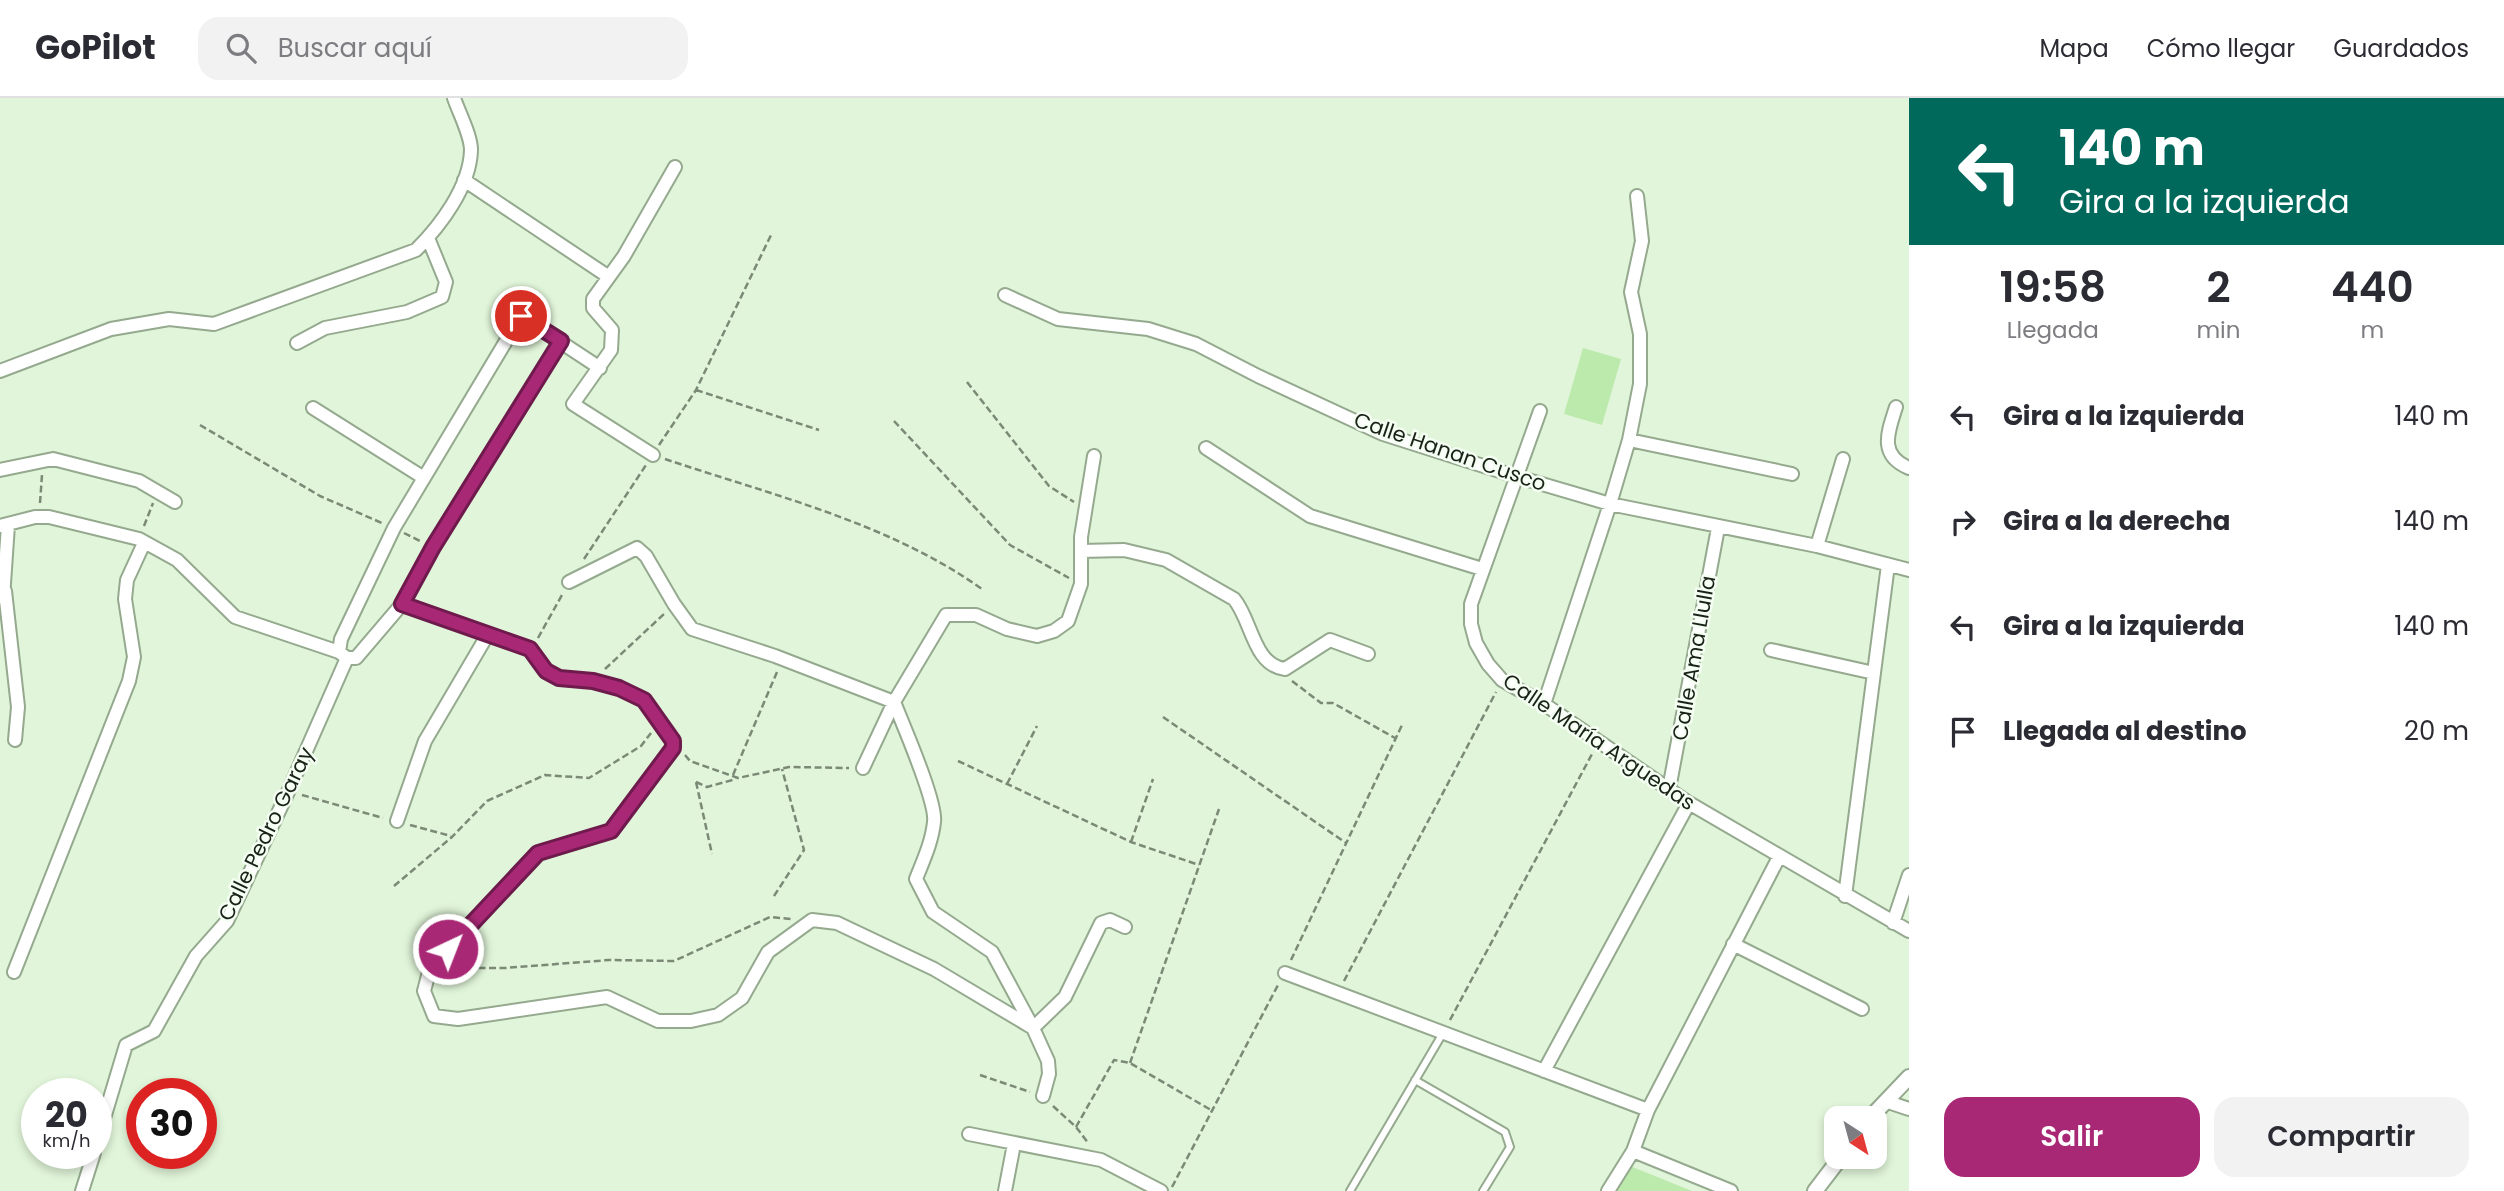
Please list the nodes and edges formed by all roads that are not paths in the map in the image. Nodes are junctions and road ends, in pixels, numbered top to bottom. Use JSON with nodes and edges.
{"nodes":[{"id":1,"x":454,"y":98,"type":"edge"},
{"id":2,"x":675,"y":167,"type":"dead end"},
{"id":3,"x":464,"y":180,"type":"junction"},
{"id":4,"x":1637,"y":196,"type":"dead end"},
{"id":5,"x":428,"y":238,"type":"junction"},
{"id":6,"x":609,"y":276,"type":"junction"},
{"id":7,"x":1005,"y":295,"type":"dead end"},
{"id":8,"x":561,"y":341,"type":"junction"},
{"id":9,"x":297,"y":343,"type":"dead end"},
{"id":10,"x":600,"y":368,"type":"junction"},
{"id":11,"x":0,"y":371,"type":"edge"},
{"id":12,"x":1896,"y":407,"type":"dead end"},
{"id":13,"x":313,"y":408,"type":"dead end"},
{"id":14,"x":1540,"y":411,"type":"dead end"},
{"id":15,"x":1629,"y":440,"type":"junction"},
{"id":16,"x":1206,"y":448,"type":"dead end"},
{"id":17,"x":653,"y":455,"type":"road end"},
{"id":18,"x":1094,"y":456,"type":"dead end"},
{"id":19,"x":1843,"y":459,"type":"dead end"},
{"id":20,"x":1909,"y":468,"type":"edge"},
{"id":21,"x":0,"y":470,"type":"edge"},
{"id":22,"x":1792,"y":474,"type":"dead end"},
{"id":23,"x":1518,"y":477,"type":"junction"},
{"id":24,"x":424,"y":478,"type":"junction"},
{"id":25,"x":175,"y":502,"type":"dead end"},
{"id":26,"x":1610,"y":504,"type":"junction"},
{"id":27,"x":4,"y":525,"type":"edge"},
{"id":28,"x":1718,"y":528,"type":"junction"},
{"id":29,"x":141,"y":541,"type":"junction"},
{"id":30,"x":1817,"y":546,"type":"junction"},
{"id":31,"x":1081,"y":551,"type":"junction"},
{"id":32,"x":1888,"y":565,"type":"junction"},
{"id":33,"x":1482,"y":569,"type":"junction"},
{"id":34,"x":1909,"y":570,"type":"edge"},
{"id":35,"x":569,"y":582,"type":"dead end"},
{"id":36,"x":5,"y":591,"type":"junction"},
{"id":37,"x":402,"y":604,"type":"junction"},
{"id":38,"x":0,"y":607,"type":"edge"},
{"id":39,"x":488,"y":634,"type":"junction"},
{"id":40,"x":1771,"y":650,"type":"dead end"},
{"id":41,"x":1368,"y":654,"type":"dead end"},
{"id":42,"x":343,"y":655,"type":"junction"},
{"id":43,"x":1874,"y":673,"type":"junction"},
{"id":44,"x":894,"y":702,"type":"junction"},
{"id":45,"x":1544,"y":704,"type":"junction"},
{"id":46,"x":15,"y":740,"type":"dead end"},
{"id":47,"x":863,"y":768,"type":"road end"},
{"id":48,"x":1669,"y":789,"type":"junction"},
{"id":49,"x":1689,"y":803,"type":"junction"},
{"id":50,"x":397,"y":821,"type":"road end"},
{"id":51,"x":1779,"y":857,"type":"junction"},
{"id":52,"x":1909,"y":875,"type":"edge"},
{"id":53,"x":1845,"y":896,"type":"junction"},
{"id":54,"x":1893,"y":923,"type":"junction"},
{"id":55,"x":1125,"y":927,"type":"dead end"},
{"id":56,"x":1909,"y":931,"type":"edge"},
{"id":57,"x":1733,"y":944,"type":"junction"},
{"id":58,"x":14,"y":972,"type":"dead end"},
{"id":59,"x":1285,"y":973,"type":"road end"},
{"id":60,"x":1862,"y":1009,"type":"dead end"},
{"id":61,"x":1034,"y":1028,"type":"junction"},
{"id":62,"x":1443,"y":1033,"type":"junction"},
{"id":63,"x":1544,"y":1071,"type":"junction"},
{"id":64,"x":1909,"y":1077,"type":"edge"},
{"id":65,"x":1415,"y":1080,"type":"junction"},
{"id":66,"x":112,"y":1092,"type":"edge"},
{"id":67,"x":1043,"y":1096,"type":"dead end"},
{"id":68,"x":1885,"y":1101,"type":"junction"},
{"id":69,"x":1881,"y":1106,"type":"edge"},
{"id":70,"x":1909,"y":1109,"type":"edge"},
{"id":71,"x":1648,"y":1110,"type":"junction"},
{"id":72,"x":969,"y":1135,"type":"dead end"},
{"id":73,"x":1014,"y":1144,"type":"junction"},
{"id":74,"x":1633,"y":1151,"type":"junction"},
{"id":75,"x":89,"y":1169,"type":"edge"},
{"id":76,"x":1832,"y":1169,"type":"edge"},
{"id":77,"x":82,"y":1191,"type":"edge"},
{"id":78,"x":1004,"y":1191,"type":"edge"},
{"id":79,"x":1160,"y":1191,"type":"edge"},
{"id":80,"x":1350,"y":1191,"type":"edge"},
{"id":81,"x":1483,"y":1191,"type":"edge"},
{"id":82,"x":1608,"y":1191,"type":"edge"},
{"id":83,"x":1731,"y":1191,"type":"edge"},
{"id":84,"x":1815,"y":1191,"type":"edge"}],
"edges":[{"from":1,"to":3,"type":"street"},
{"from":2,"to":6,"type":"street"},
{"from":3,"to":5,"type":"street"},
{"from":3,"to":6,"type":"street"},
{"from":4,"to":15,"type":"street"},
{"from":5,"to":9,"type":"street"},
{"from":5,"to":11,"type":"street"},
{"from":6,"to":10,"type":"street"},
{"from":7,"to":23,"type":"street","name":"Calle Hanan Cusco"},
{"from":8,"to":10,"type":"street"},
{"from":8,"to":24,"type":"street","name":"Calle Pedro Garay"},
{"from":8,"to":37,"type":"street"},
{"from":10,"to":17,"type":"street"},
{"from":12,"to":20,"type":"street"},
{"from":13,"to":24,"type":"street"},
{"from":14,"to":23,"type":"street","name":"Calle María Arguedas"},
{"from":15,"to":22,"type":"street"},
{"from":15,"to":26,"type":"street"},
{"from":16,"to":33,"type":"street"},
{"from":18,"to":31,"type":"street"},
{"from":19,"to":30,"type":"street"},
{"from":21,"to":25,"type":"street"},
{"from":23,"to":26,"type":"street","name":"Calle Hanan Cusco"},
{"from":23,"to":33,"type":"street","name":"Calle María Arguedas"},
{"from":24,"to":42,"type":"street","name":"Calle Pedro Garay"},
{"from":26,"to":28,"type":"street","name":"Calle Hanan Cusco"},
{"from":26,"to":45,"type":"street"},
{"from":27,"to":29,"type":"street"},
{"from":27,"to":36,"type":"street"},
{"from":28,"to":30,"type":"street","name":"Calle Hanan Cusco"},
{"from":28,"to":48,"type":"street","name":"Calle Ama Llulla"},
{"from":29,"to":42,"type":"street"},
{"from":29,"to":58,"type":"street"},
{"from":30,"to":32,"type":"street","name":"Calle Hanan Cusco"},
{"from":31,"to":41,"type":"street"},
{"from":31,"to":44,"type":"street"},
{"from":32,"to":34,"type":"street","name":"Calle Hanan Cusco"},
{"from":32,"to":43,"type":"street"},
{"from":33,"to":45,"type":"street","name":"Calle María Arguedas"},
{"from":35,"to":44,"type":"street"},
{"from":36,"to":38,"type":"street"},
{"from":36,"to":46,"type":"street"},
{"from":37,"to":39,"type":"street"},
{"from":37,"to":42,"type":"street"},
{"from":39,"to":50,"type":"street"},
{"from":39,"to":61,"type":"street"},
{"from":40,"to":43,"type":"street"},
{"from":42,"to":66,"type":"street","name":"Calle Pedro Garay"},
{"from":43,"to":53,"type":"street"},
{"from":44,"to":47,"type":"street"},
{"from":44,"to":61,"type":"street"},
{"from":45,"to":48,"type":"street","name":"Calle María Arguedas"},
{"from":48,"to":49,"type":"street","name":"Calle María Arguedas"},
{"from":49,"to":51,"type":"street","name":"Calle María Arguedas"},
{"from":49,"to":63,"type":"street"},
{"from":51,"to":53,"type":"street","name":"Calle María Arguedas"},
{"from":51,"to":57,"type":"street"},
{"from":52,"to":54,"type":"street"},
{"from":53,"to":54,"type":"street","name":"Calle María Arguedas"},
{"from":54,"to":56,"type":"street","name":"Calle María Arguedas"},
{"from":55,"to":61,"type":"street"},
{"from":57,"to":60,"type":"street"},
{"from":57,"to":71,"type":"street"},
{"from":59,"to":62,"type":"street"},
{"from":61,"to":67,"type":"street"},
{"from":62,"to":63,"type":"street"},
{"from":62,"to":65,"type":"lane"},
{"from":63,"to":71,"type":"street"},
{"from":64,"to":68,"type":"street"},
{"from":65,"to":80,"type":"lane"},
{"from":65,"to":81,"type":"lane"},
{"from":68,"to":69,"type":"street"},
{"from":68,"to":70,"type":"street"},
{"from":71,"to":74,"type":"street"},
{"from":72,"to":73,"type":"street"},
{"from":73,"to":78,"type":"street"},
{"from":73,"to":79,"type":"street"},
{"from":74,"to":82,"type":"street"},
{"from":74,"to":83,"type":"street"},
{"from":75,"to":77,"type":"street"},
{"from":76,"to":84,"type":"street"}]}
